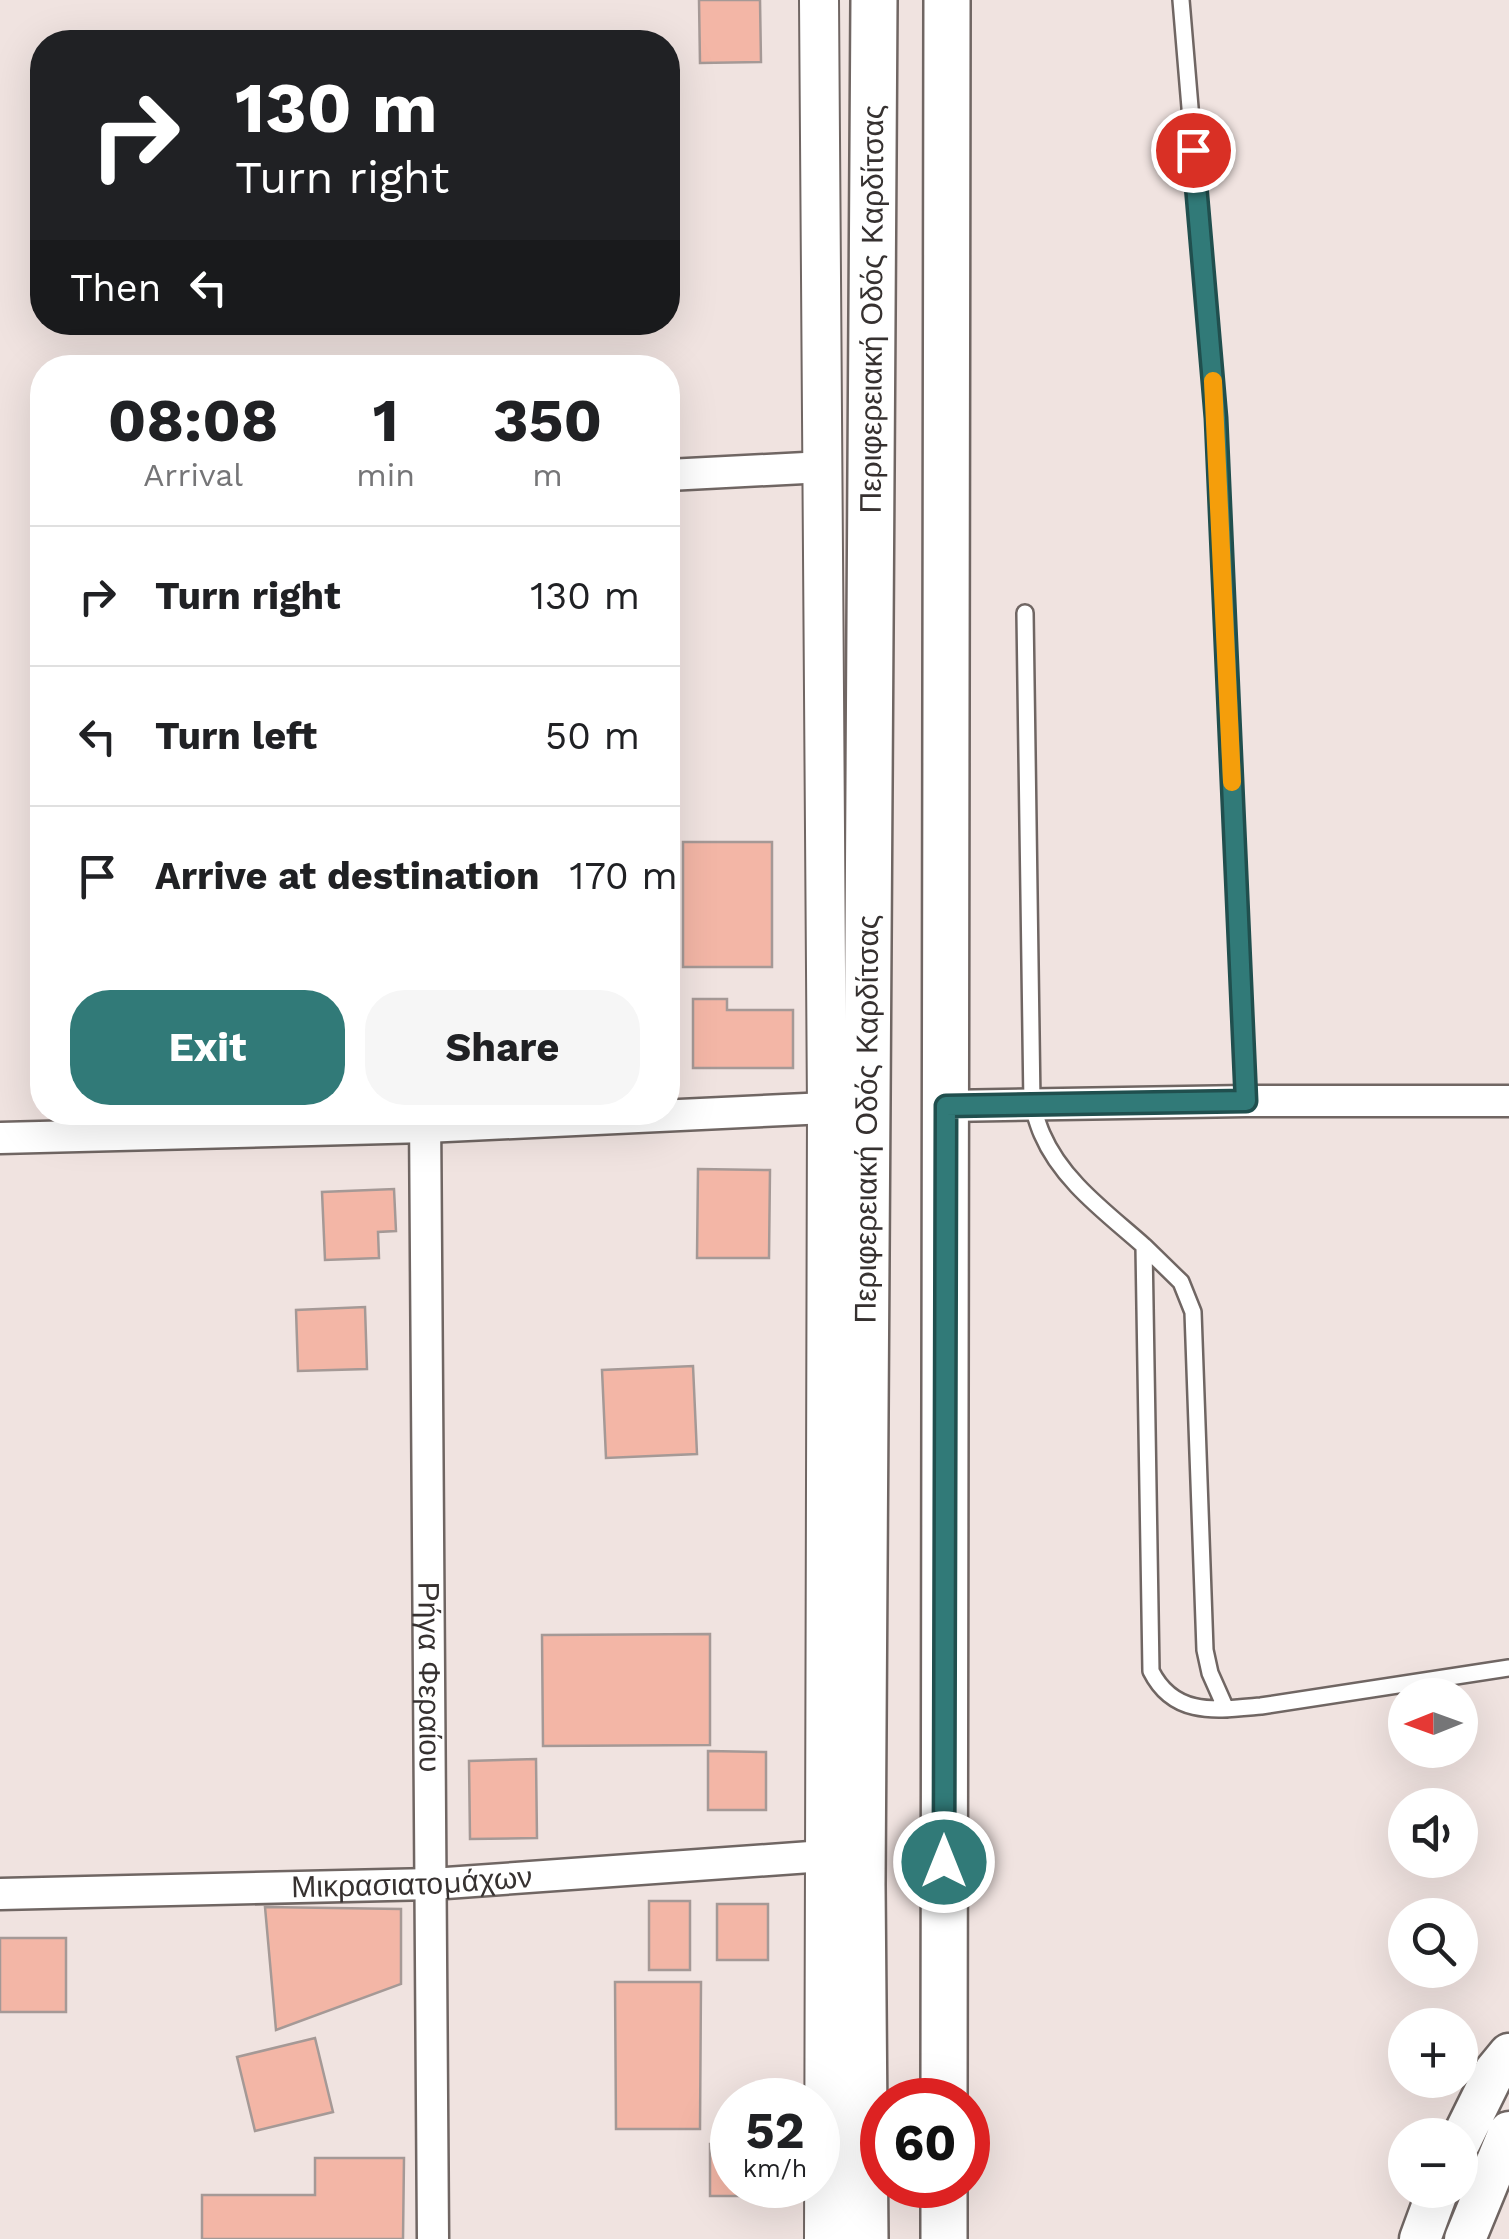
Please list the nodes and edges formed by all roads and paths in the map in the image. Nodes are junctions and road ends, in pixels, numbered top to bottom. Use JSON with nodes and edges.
{"nodes":[{"id":1,"x":819,"y":0,"type":"edge"},
{"id":2,"x":860,"y":0,"type":"edge"},
{"id":3,"x":874,"y":0,"type":"edge"},
{"id":4,"x":947,"y":0,"type":"edge"},
{"id":5,"x":1181,"y":0,"type":"edge"},
{"id":6,"x":873,"y":181,"type":"junction"},
{"id":7,"x":824,"y":467,"type":"junction"},
{"id":8,"x":680,"y":474,"type":"edge"},
{"id":9,"x":1025,"y":613,"type":"dead end"},
{"id":10,"x":1246,"y":1101,"type":"junction"},
{"id":11,"x":1509,"y":1101,"type":"edge"},
{"id":12,"x":1032,"y":1104,"type":"junction"},
{"id":13,"x":946,"y":1106,"type":"junction"},
{"id":14,"x":827,"y":1108,"type":"junction"},
{"id":15,"x":680,"y":1112,"type":"edge"},
{"id":16,"x":307,"y":1125,"type":"edge"},
{"id":17,"x":425,"y":1125,"type":"edge"},
{"id":18,"x":0,"y":1138,"type":"edge"},
{"id":19,"x":1144,"y":1246,"type":"junction"},
{"id":20,"x":1509,"y":1668,"type":"edge"},
{"id":21,"x":1226,"y":1709,"type":"junction"},
{"id":22,"x":824,"y":1856,"type":"junction"},
{"id":23,"x":432,"y":1884,"type":"junction"},
{"id":24,"x":0,"y":1894,"type":"edge"},
{"id":25,"x":1509,"y":2054,"type":"edge"},
{"id":26,"x":944,"y":2078,"type":"edge"},
{"id":27,"x":1472,"y":2118,"type":"edge"},
{"id":28,"x":1509,"y":2132,"type":"edge"},
{"id":29,"x":944,"y":2208,"type":"edge"},
{"id":30,"x":1431,"y":2208,"type":"edge"},
{"id":31,"x":433,"y":2239,"type":"edge"},
{"id":32,"x":824,"y":2239,"type":"edge"},
{"id":33,"x":864,"y":2239,"type":"edge"},
{"id":34,"x":944,"y":2239,"type":"edge"},
{"id":35,"x":1420,"y":2239,"type":"edge"},
{"id":36,"x":1465,"y":2239,"type":"edge"}],
"edges":[{"from":1,"to":7,"type":"street"},
{"from":2,"to":6,"type":"main road"},
{"from":3,"to":6,"type":"main road","name":"Περιφερειακή Οδός Καρδίτσας"},
{"from":4,"to":13,"type":"main road"},
{"from":5,"to":10,"type":"lane"},
{"from":6,"to":33,"type":"main road","name":"Περιφερειακή Οδός Καρδίτσας"},
{"from":7,"to":8,"type":"street"},
{"from":7,"to":14,"type":"street"},
{"from":9,"to":12,"type":"lane"},
{"from":10,"to":11,"type":"street"},
{"from":10,"to":12,"type":"street"},
{"from":12,"to":13,"type":"street"},
{"from":12,"to":19,"type":"lane"},
{"from":13,"to":26,"type":"main road"},
{"from":14,"to":15,"type":"street"},
{"from":14,"to":22,"type":"street"},
{"from":16,"to":18,"type":"street"},
{"from":17,"to":23,"type":"street","name":"Ρήγα Φεραίου"},
{"from":19,"to":21,"type":"lane"},
{"from":19,"to":21,"type":"lane"},
{"from":20,"to":21,"type":"lane"},
{"from":22,"to":23,"type":"street","name":"Μικρασιατομάχων"},
{"from":22,"to":32,"type":"street"},
{"from":23,"to":24,"type":"street","name":"Μικρασιατομάχων"},
{"from":23,"to":31,"type":"street","name":"Ρήγα Φεραίου"},
{"from":25,"to":27,"type":"main road"},
{"from":28,"to":36,"type":"main road"},
{"from":29,"to":34,"type":"main road"},
{"from":30,"to":35,"type":"main road"}]}
